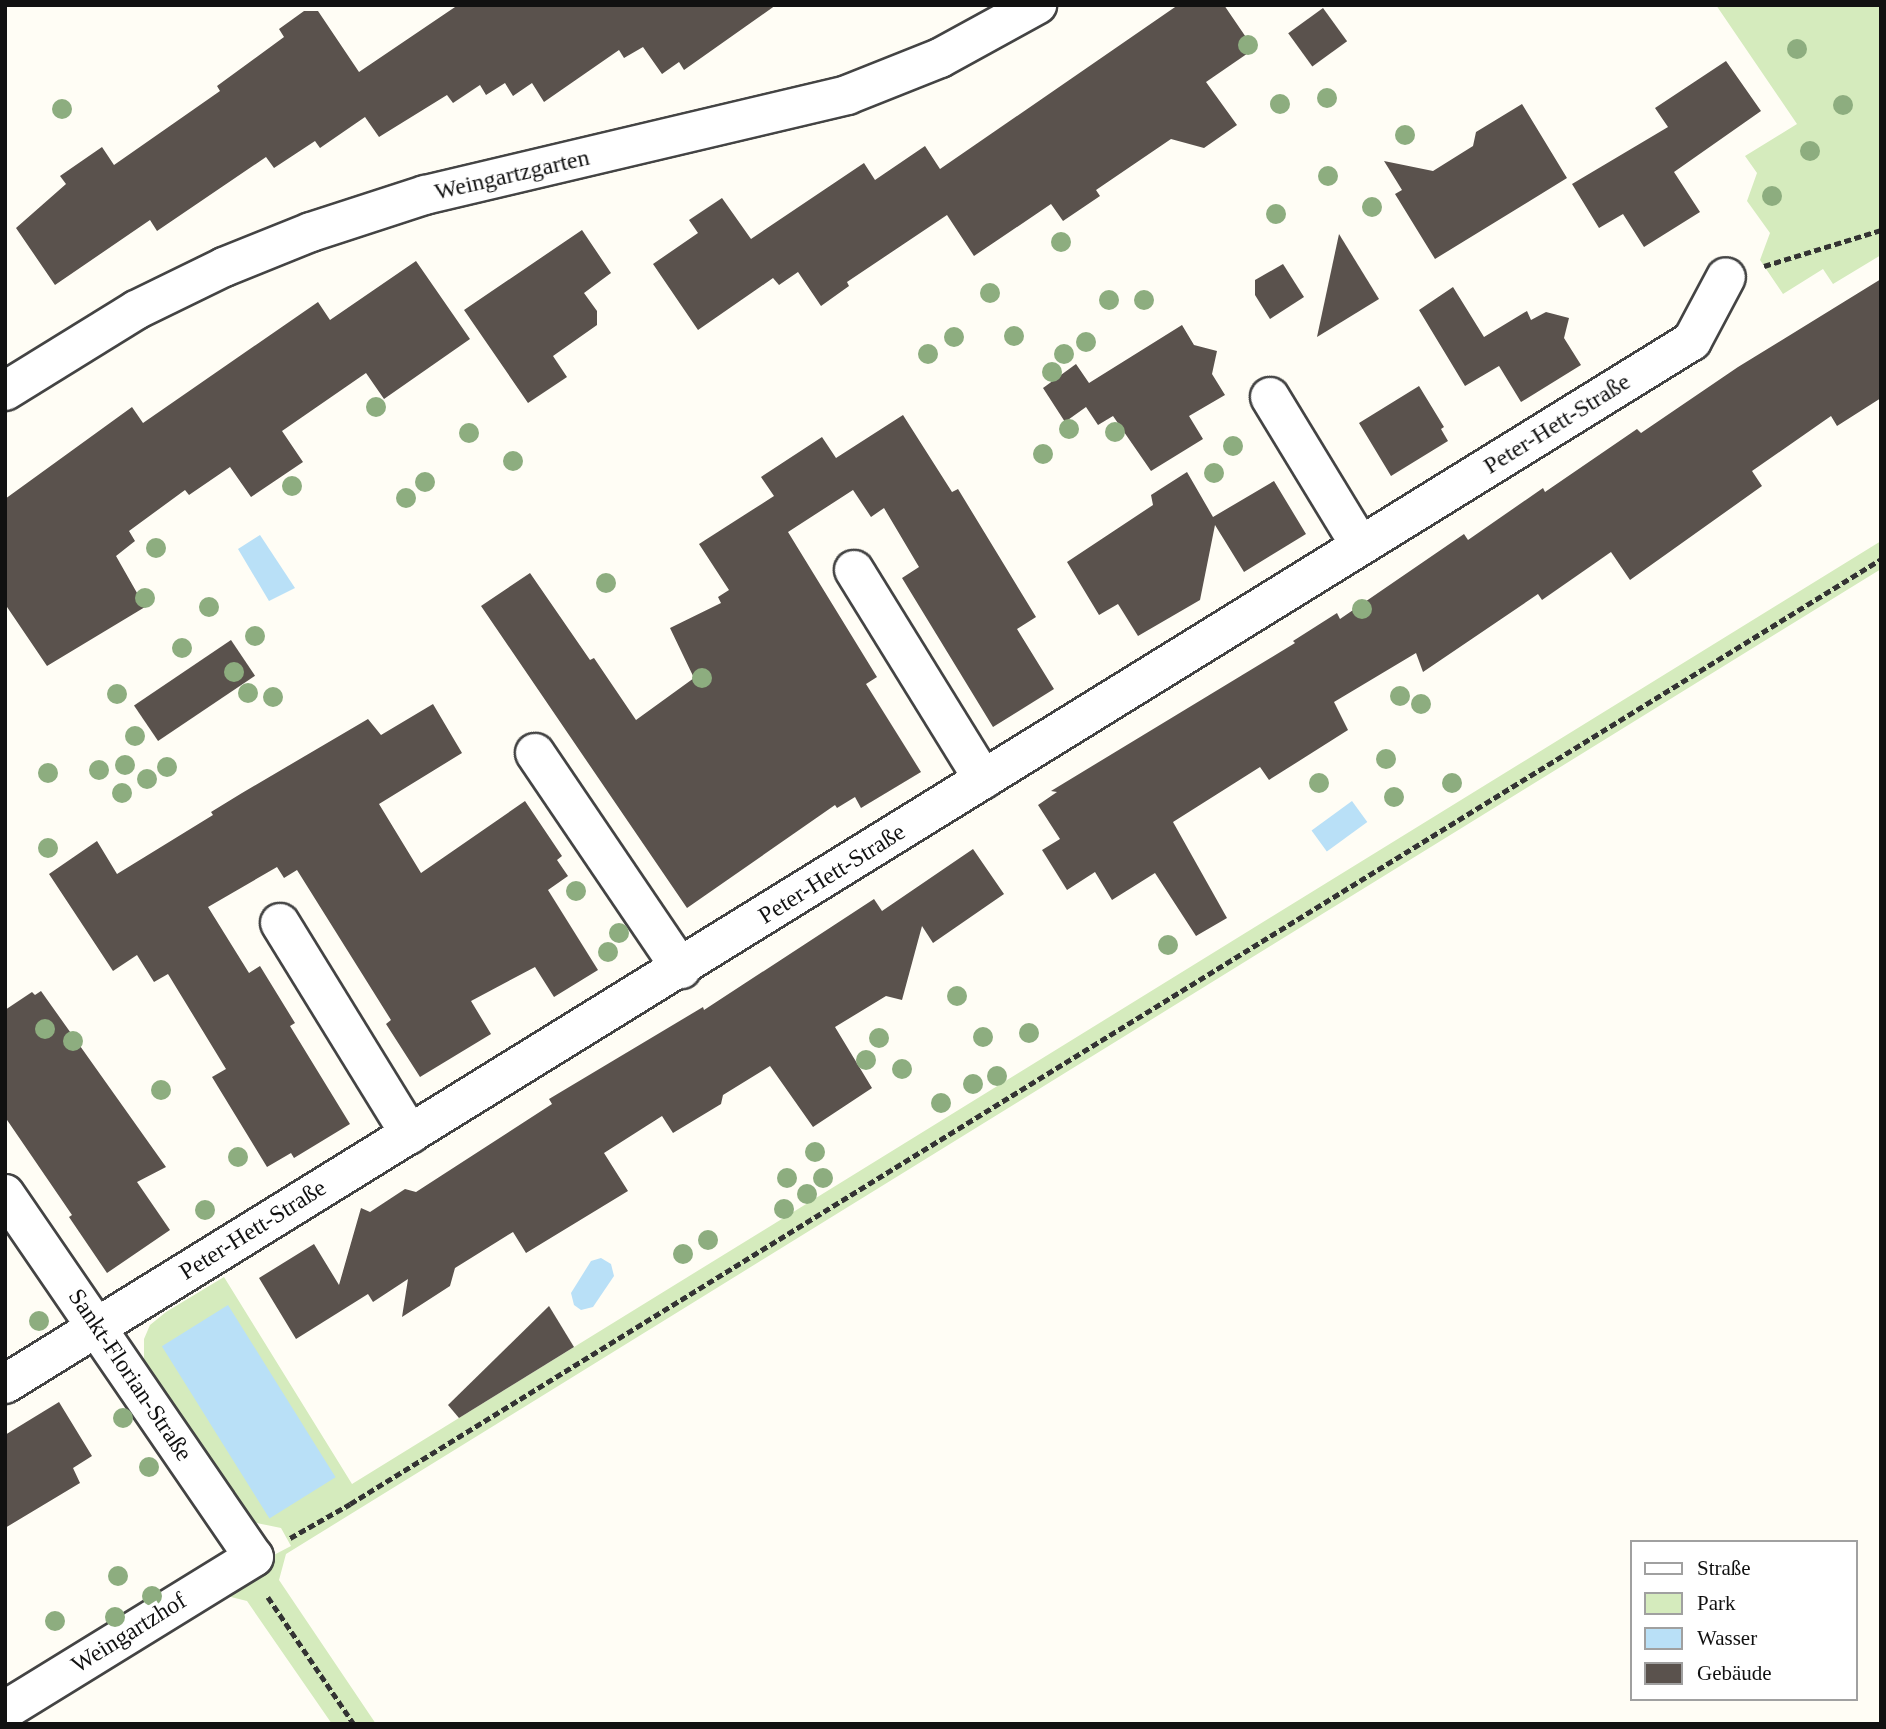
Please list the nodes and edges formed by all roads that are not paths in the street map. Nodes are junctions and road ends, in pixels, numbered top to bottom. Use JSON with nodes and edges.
{"nodes":[{"id":1,"x":1037,"y":5,"type":"edge"},
{"id":2,"x":1727,"y":277,"type":"road end"},
{"id":3,"x":5,"y":391,"type":"edge"},
{"id":4,"x":1270,"y":397,"type":"dead end"},
{"id":5,"x":1360,"y":545,"type":"junction"},
{"id":6,"x":854,"y":570,"type":"dead end"},
{"id":7,"x":535,"y":752,"type":"dead end"},
{"id":8,"x":983,"y":779,"type":"junction"},
{"id":9,"x":280,"y":923,"type":"dead end"},
{"id":10,"x":681,"y":969,"type":"junction"},
{"id":11,"x":410,"y":1134,"type":"junction"},
{"id":12,"x":5,"y":1194,"type":"edge"},
{"id":13,"x":97,"y":1327,"type":"junction"},
{"id":14,"x":5,"y":1384,"type":"edge"},
{"id":15,"x":249,"y":1560,"type":"joint"},
{"id":16,"x":5,"y":1710,"type":"edge"}],
"edges":[{"from":1,"to":3,"type":"street","name":"Weingartzgarten"},
{"from":2,"to":5,"type":"street","name":"Peter-Hett-Straße"},
{"from":4,"to":5,"type":"street"},
{"from":5,"to":8,"type":"street","name":"Peter-Hett-Straße"},
{"from":6,"to":8,"type":"street"},
{"from":7,"to":10,"type":"street"},
{"from":8,"to":10,"type":"street","name":"Peter-Hett-Straße"},
{"from":9,"to":11,"type":"street"},
{"from":10,"to":11,"type":"street","name":"Peter-Hett-Straße"},
{"from":11,"to":13,"type":"street","name":"Peter-Hett-Straße"},
{"from":12,"to":13,"type":"street","name":"Sankt-Florian-Straße"},
{"from":13,"to":14,"type":"street","name":"Peter-Hett-Straße"},
{"from":13,"to":15,"type":"street","name":"Sankt-Florian-Straße"},
{"from":15,"to":16,"type":"street","name":"Weingartzhof"}]}
